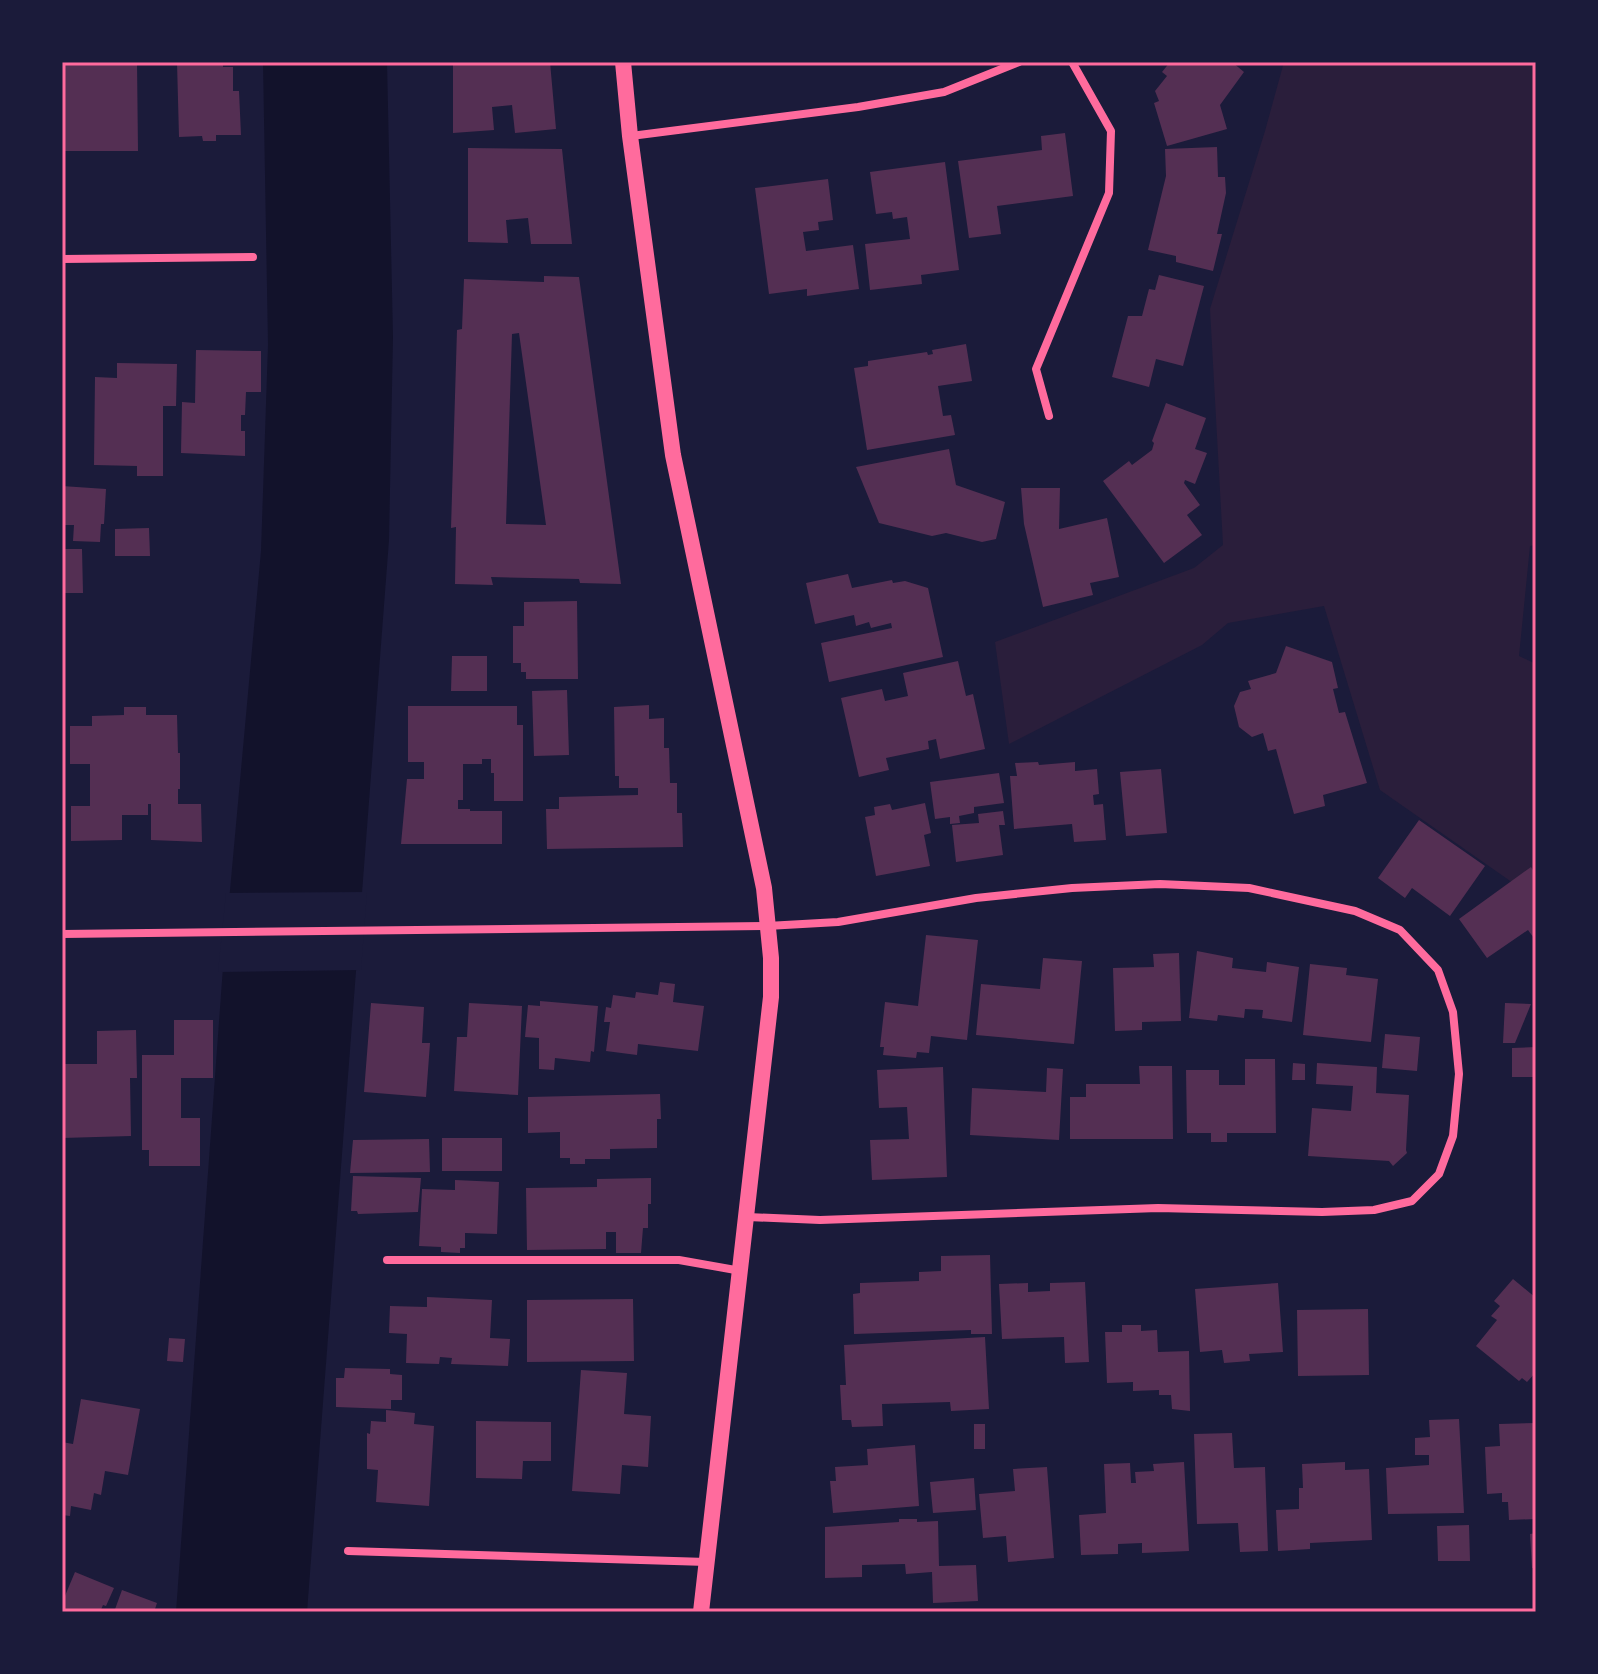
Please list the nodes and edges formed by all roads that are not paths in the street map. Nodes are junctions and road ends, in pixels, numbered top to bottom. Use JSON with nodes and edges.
{"nodes":[{"id":1,"x":623,"y":62,"type":"edge"},
{"id":2,"x":1019,"y":62,"type":"edge"},
{"id":3,"x":1072,"y":62,"type":"edge"},
{"id":4,"x":630,"y":136,"type":"junction"},
{"id":5,"x":253,"y":257,"type":"dead end"},
{"id":6,"x":62,"y":259,"type":"edge"},
{"id":7,"x":1049,"y":416,"type":"dead end"},
{"id":8,"x":767,"y":926,"type":"junction"},
{"id":9,"x":62,"y":934,"type":"edge"},
{"id":10,"x":748,"y":1217,"type":"junction"},
{"id":11,"x":387,"y":1260,"type":"dead end"},
{"id":12,"x":741,"y":1272,"type":"junction"},
{"id":13,"x":348,"y":1551,"type":"dead end"},
{"id":14,"x":708,"y":1563,"type":"junction"},
{"id":15,"x":701,"y":1612,"type":"edge"}],
"edges":[{"from":1,"to":4,"type":"main road"},
{"from":2,"to":4,"type":"street"},
{"from":3,"to":7,"type":"street"},
{"from":4,"to":8,"type":"main road"},
{"from":5,"to":6,"type":"street"},
{"from":8,"to":9,"type":"street"},
{"from":8,"to":10,"type":"main road"},
{"from":8,"to":10,"type":"street"},
{"from":10,"to":12,"type":"main road"},
{"from":11,"to":12,"type":"street"},
{"from":12,"to":14,"type":"main road"},
{"from":13,"to":14,"type":"street"},
{"from":14,"to":15,"type":"main road"}]}
